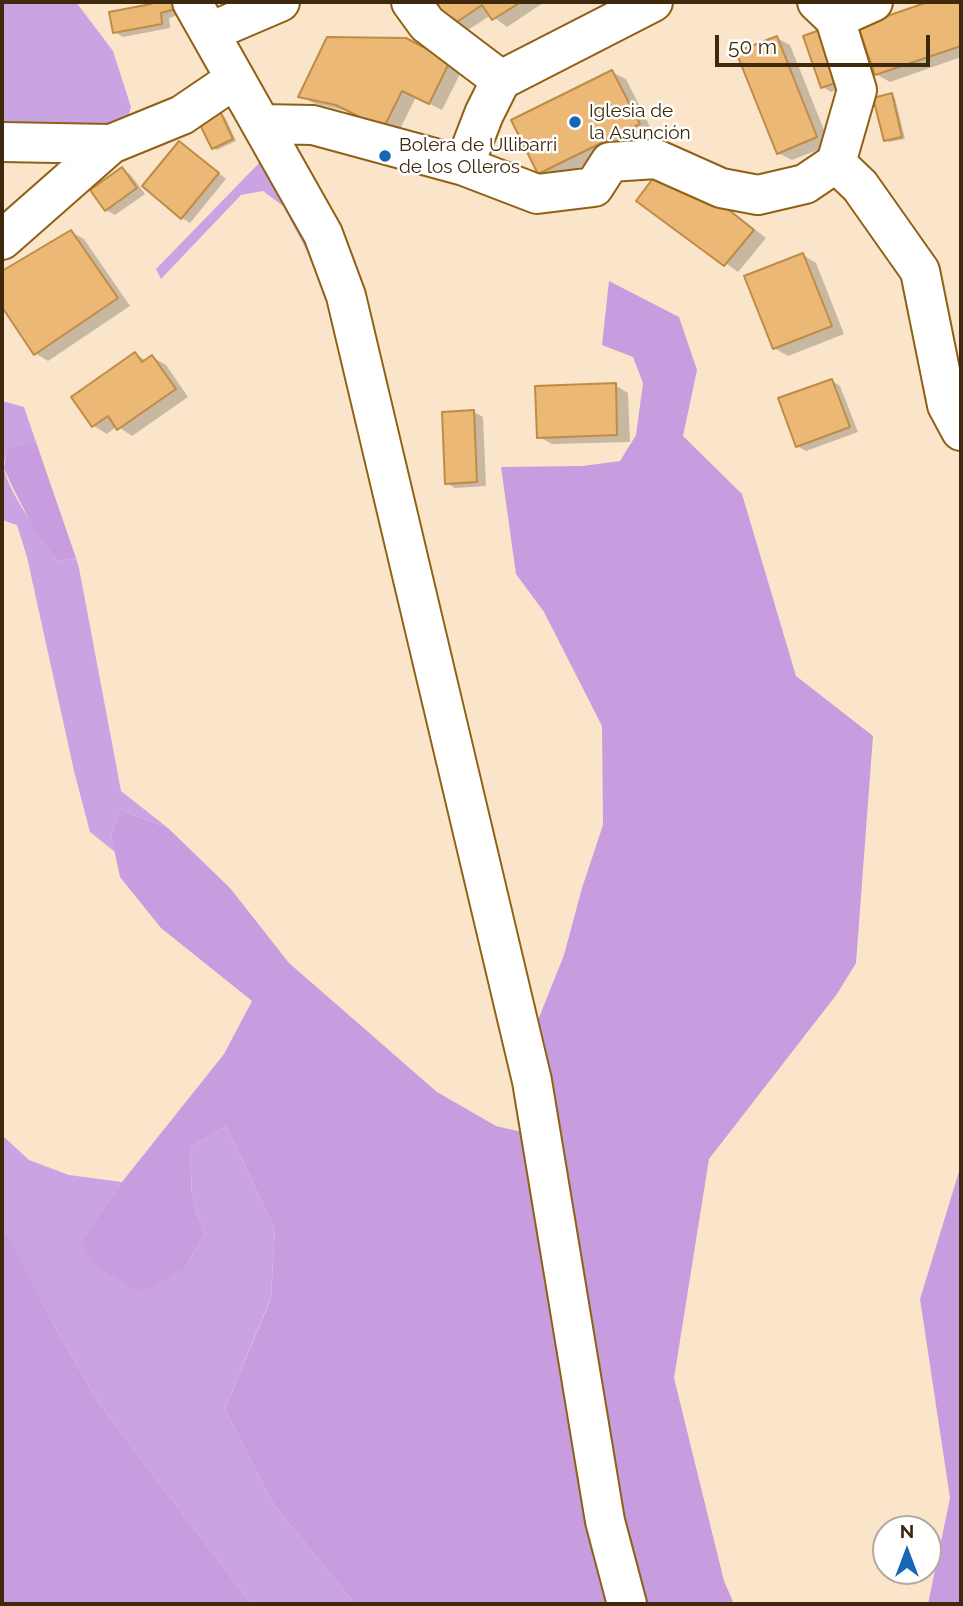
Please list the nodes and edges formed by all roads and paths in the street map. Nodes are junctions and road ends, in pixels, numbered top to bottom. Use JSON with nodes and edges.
{"nodes":[{"id":1,"x":280,"y":2,"type":"edge"},
{"id":2,"x":411,"y":2,"type":"edge"},
{"id":3,"x":653,"y":2,"type":"edge"},
{"id":4,"x":873,"y":2,"type":"edge"},
{"id":5,"x":826,"y":10,"type":"edge"},
{"id":6,"x":201,"y":17,"type":"edge"},
{"id":7,"x":235,"y":79,"type":"junction"},
{"id":8,"x":501,"y":80,"type":"junction"},
{"id":9,"x":261,"y":124,"type":"junction"},
{"id":10,"x":2,"y":142,"type":"edge"},
{"id":11,"x":111,"y":144,"type":"junction"},
{"id":12,"x":836,"y":163,"type":"junction"},
{"id":13,"x":464,"y":166,"type":"junction"},
{"id":14,"x":2,"y":240,"type":"edge"},
{"id":15,"x":961,"y":431,"type":"edge"},
{"id":16,"x":626,"y":1604,"type":"edge"}],
"edges":[{"from":1,"to":6,"type":"street"},
{"from":2,"to":8,"type":"street"},
{"from":3,"to":8,"type":"street"},
{"from":4,"to":5,"type":"street"},
{"from":5,"to":12,"type":"street"},
{"from":6,"to":7,"type":"street"},
{"from":7,"to":9,"type":"street"},
{"from":7,"to":11,"type":"street"},
{"from":8,"to":13,"type":"street"},
{"from":9,"to":13,"type":"street"},
{"from":9,"to":16,"type":"street"},
{"from":10,"to":11,"type":"street"},
{"from":11,"to":14,"type":"street"},
{"from":12,"to":13,"type":"street"},
{"from":12,"to":15,"type":"street"}]}
